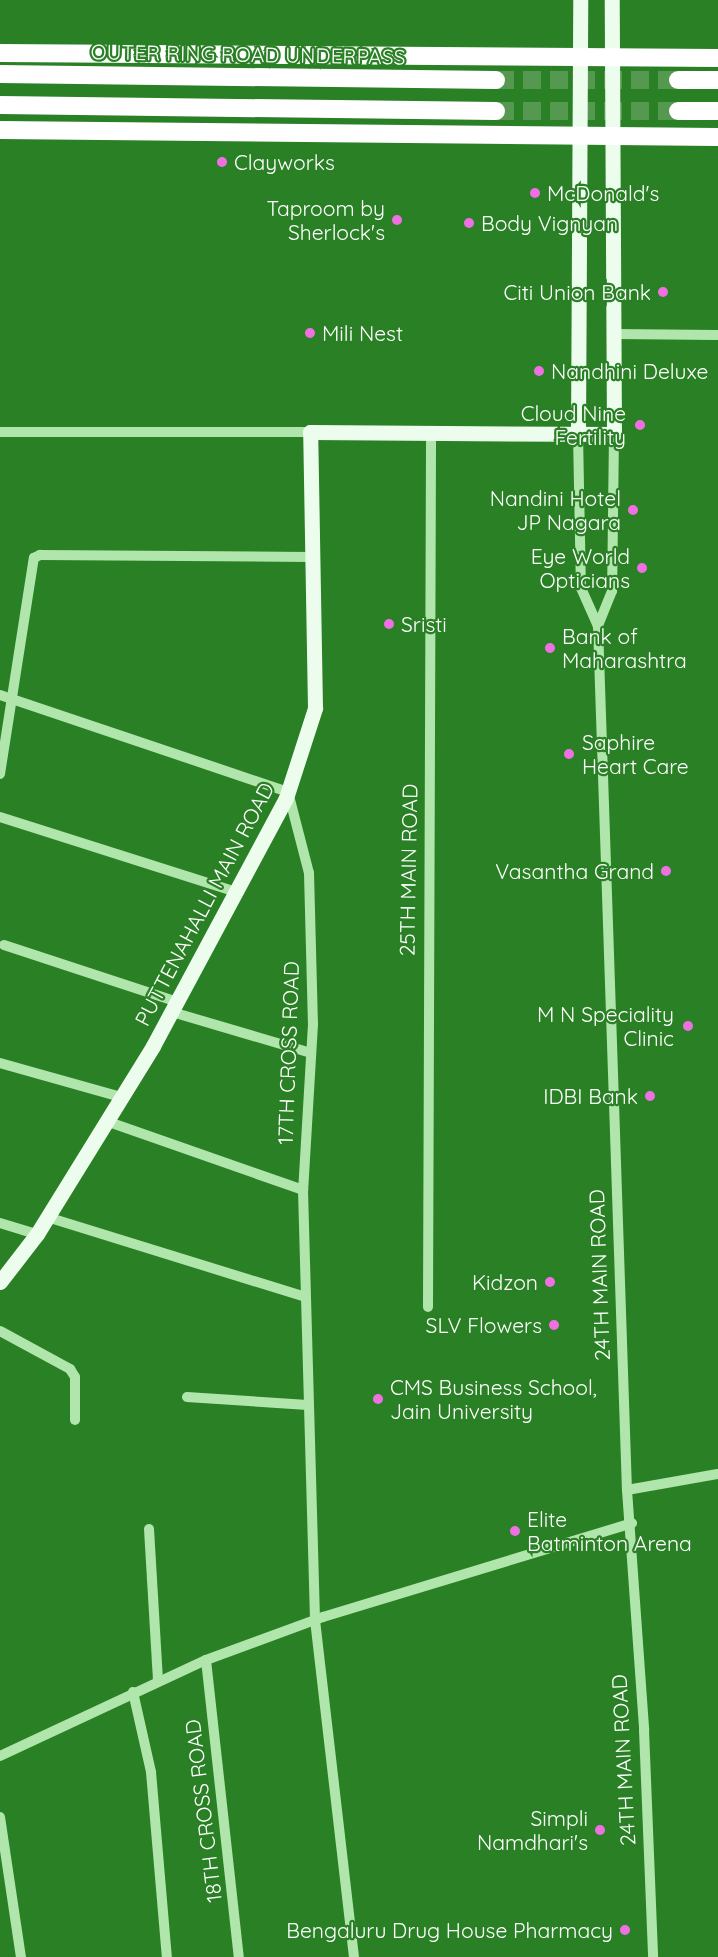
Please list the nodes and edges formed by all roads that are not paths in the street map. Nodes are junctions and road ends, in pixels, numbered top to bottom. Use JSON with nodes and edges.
{"nodes":[{"id":1,"x":580,"y":0,"type":"edge"},
{"id":2,"x":612,"y":0,"type":"edge"},
{"id":3,"x":0,"y":53,"type":"edge"},
{"id":4,"x":580,"y":57,"type":"junction"},
{"id":5,"x":613,"y":57,"type":"junction"},
{"id":6,"x":718,"y":58,"type":"edge"},
{"id":7,"x":0,"y":74,"type":"edge"},
{"id":8,"x":496,"y":80,"type":"tunnel mouth"},
{"id":9,"x":678,"y":80,"type":"tunnel mouth"},
{"id":10,"x":718,"y":80,"type":"edge"},
{"id":11,"x":0,"y":105,"type":"edge"},
{"id":12,"x":496,"y":111,"type":"tunnel mouth"},
{"id":13,"x":678,"y":111,"type":"tunnel mouth"},
{"id":14,"x":718,"y":111,"type":"edge"},
{"id":15,"x":0,"y":130,"type":"edge"},
{"id":16,"x":579,"y":135,"type":"junction"},
{"id":17,"x":611,"y":136,"type":"junction"},
{"id":18,"x":718,"y":137,"type":"edge"},
{"id":19,"x":613,"y":334,"type":"junction"},
{"id":20,"x":718,"y":335,"type":"edge"},
{"id":21,"x":0,"y":432,"type":"edge"},
{"id":22,"x":310,"y":432,"type":"junction"},
{"id":23,"x":431,"y":432,"type":"junction"},
{"id":24,"x":578,"y":434,"type":"junction"},
{"id":25,"x":614,"y":434,"type":"junction"},
{"id":26,"x":311,"y":557,"type":"junction"},
{"id":27,"x":598,"y":626,"type":"junction"},
{"id":28,"x":0,"y":695,"type":"edge"},
{"id":29,"x":12,"y":699,"type":"junction"},
{"id":30,"x":0,"y":774,"type":"edge"},
{"id":31,"x":288,"y":792,"type":"junction"},
{"id":32,"x":0,"y":817,"type":"edge"},
{"id":33,"x":236,"y":892,"type":"junction"},
{"id":34,"x":4,"y":945,"type":"dead end"},
{"id":35,"x":174,"y":1007,"type":"junction"},
{"id":36,"x":311,"y":1053,"type":"junction"},
{"id":37,"x":0,"y":1064,"type":"edge"},
{"id":38,"x":121,"y":1097,"type":"junction"},
{"id":39,"x":106,"y":1121,"type":"junction"},
{"id":40,"x":303,"y":1190,"type":"junction"},
{"id":41,"x":47,"y":1217,"type":"junction"},
{"id":42,"x":0,"y":1223,"type":"edge"},
{"id":43,"x":37,"y":1234,"type":"junction"},
{"id":44,"x":0,"y":1282,"type":"edge"},
{"id":45,"x":305,"y":1298,"type":"junction"},
{"id":46,"x":428,"y":1307,"type":"dead end"},
{"id":47,"x":0,"y":1331,"type":"edge"},
{"id":48,"x":187,"y":1397,"type":"dead end"},
{"id":49,"x":308,"y":1405,"type":"junction"},
{"id":50,"x":75,"y":1420,"type":"dead end"},
{"id":51,"x":718,"y":1474,"type":"edge"},
{"id":52,"x":627,"y":1490,"type":"junction"},
{"id":53,"x":632,"y":1523,"type":"junction"},
{"id":54,"x":149,"y":1529,"type":"dead end"},
{"id":55,"x":315,"y":1620,"type":"junction"},
{"id":56,"x":206,"y":1660,"type":"junction"},
{"id":57,"x":158,"y":1680,"type":"junction"},
{"id":58,"x":133,"y":1692,"type":"junction"},
{"id":59,"x":0,"y":1756,"type":"edge"},
{"id":60,"x":0,"y":1817,"type":"edge"},
{"id":61,"x":21,"y":1957,"type":"edge"},
{"id":62,"x":167,"y":1957,"type":"edge"},
{"id":63,"x":239,"y":1957,"type":"edge"},
{"id":64,"x":354,"y":1957,"type":"edge"},
{"id":65,"x":653,"y":1957,"type":"edge"}],
"edges":[{"from":1,"to":4,"type":"main road","name":"24TH MAIN ROAD"},
{"from":2,"to":5,"type":"main road","name":"24TH MAIN ROAD"},
{"from":3,"to":4,"type":"highway"},
{"from":4,"to":5,"type":"highway"},
{"from":4,"to":16,"type":"main road","name":"24TH MAIN ROAD"},
{"from":5,"to":6,"type":"highway"},
{"from":5,"to":17,"type":"main road","name":"24TH MAIN ROAD"},
{"from":7,"to":8,"type":"highway","name":"OUTER RING ROAD UNDERPASS"},
{"from":9,"to":10,"type":"highway"},
{"from":11,"to":12,"type":"highway"},
{"from":13,"to":14,"type":"highway"},
{"from":15,"to":16,"type":"highway"},
{"from":16,"to":17,"type":"highway"},
{"from":16,"to":24,"type":"main road","name":"24TH MAIN ROAD"},
{"from":17,"to":18,"type":"highway"},
{"from":17,"to":19,"type":"main road","name":"24TH MAIN ROAD"},
{"from":19,"to":20,"type":"street"},
{"from":19,"to":25,"type":"main road","name":"24TH MAIN ROAD"},
{"from":21,"to":22,"type":"street"},
{"from":22,"to":23,"type":"main road"},
{"from":22,"to":26,"type":"main road","name":"PUTTENAHALLI MAIN ROAD"},
{"from":23,"to":24,"type":"main road"},
{"from":23,"to":46,"type":"street","name":"25TH MAIN ROAD"},
{"from":24,"to":25,"type":"main road"},
{"from":24,"to":27,"type":"street","name":"24TH MAIN ROAD"},
{"from":25,"to":27,"type":"street","name":"24TH MAIN ROAD"},
{"from":26,"to":29,"type":"street"},
{"from":26,"to":31,"type":"main road","name":"PUTTENAHALLI MAIN ROAD"},
{"from":27,"to":52,"type":"street","name":"24TH MAIN ROAD"},
{"from":28,"to":29,"type":"street"},
{"from":29,"to":30,"type":"street"},
{"from":29,"to":31,"type":"street"},
{"from":31,"to":33,"type":"main road","name":"PUTTENAHALLI MAIN ROAD"},
{"from":31,"to":36,"type":"street","name":"17TH CROSS ROAD"},
{"from":32,"to":33,"type":"street"},
{"from":33,"to":35,"type":"main road","name":"PUTTENAHALLI MAIN ROAD"},
{"from":34,"to":35,"type":"street"},
{"from":35,"to":36,"type":"street"},
{"from":35,"to":38,"type":"main road","name":"PUTTENAHALLI MAIN ROAD"},
{"from":36,"to":40,"type":"street","name":"17TH CROSS ROAD"},
{"from":37,"to":38,"type":"street"},
{"from":38,"to":39,"type":"main road","name":"PUTTENAHALLI MAIN ROAD"},
{"from":39,"to":40,"type":"street"},
{"from":39,"to":41,"type":"main road","name":"PUTTENAHALLI MAIN ROAD"},
{"from":40,"to":45,"type":"street","name":"17TH CROSS ROAD"},
{"from":41,"to":43,"type":"main road","name":"PUTTENAHALLI MAIN ROAD"},
{"from":41,"to":45,"type":"street"},
{"from":42,"to":43,"type":"street"},
{"from":43,"to":44,"type":"main road","name":"PUTTENAHALLI MAIN ROAD"},
{"from":45,"to":49,"type":"street","name":"17TH CROSS ROAD"},
{"from":47,"to":50,"type":"street"},
{"from":48,"to":49,"type":"street"},
{"from":49,"to":55,"type":"street","name":"17TH CROSS ROAD"},
{"from":51,"to":52,"type":"street"},
{"from":52,"to":53,"type":"street","name":"24TH MAIN ROAD"},
{"from":53,"to":55,"type":"street"},
{"from":53,"to":65,"type":"street","name":"24TH MAIN ROAD"},
{"from":54,"to":57,"type":"street"},
{"from":55,"to":56,"type":"street"},
{"from":55,"to":64,"type":"street","name":"17TH CROSS ROAD"},
{"from":56,"to":57,"type":"street"},
{"from":56,"to":63,"type":"street","name":"18TH CROSS ROAD"},
{"from":57,"to":58,"type":"street"},
{"from":58,"to":59,"type":"street"},
{"from":58,"to":62,"type":"street"},
{"from":60,"to":61,"type":"street"}]}
